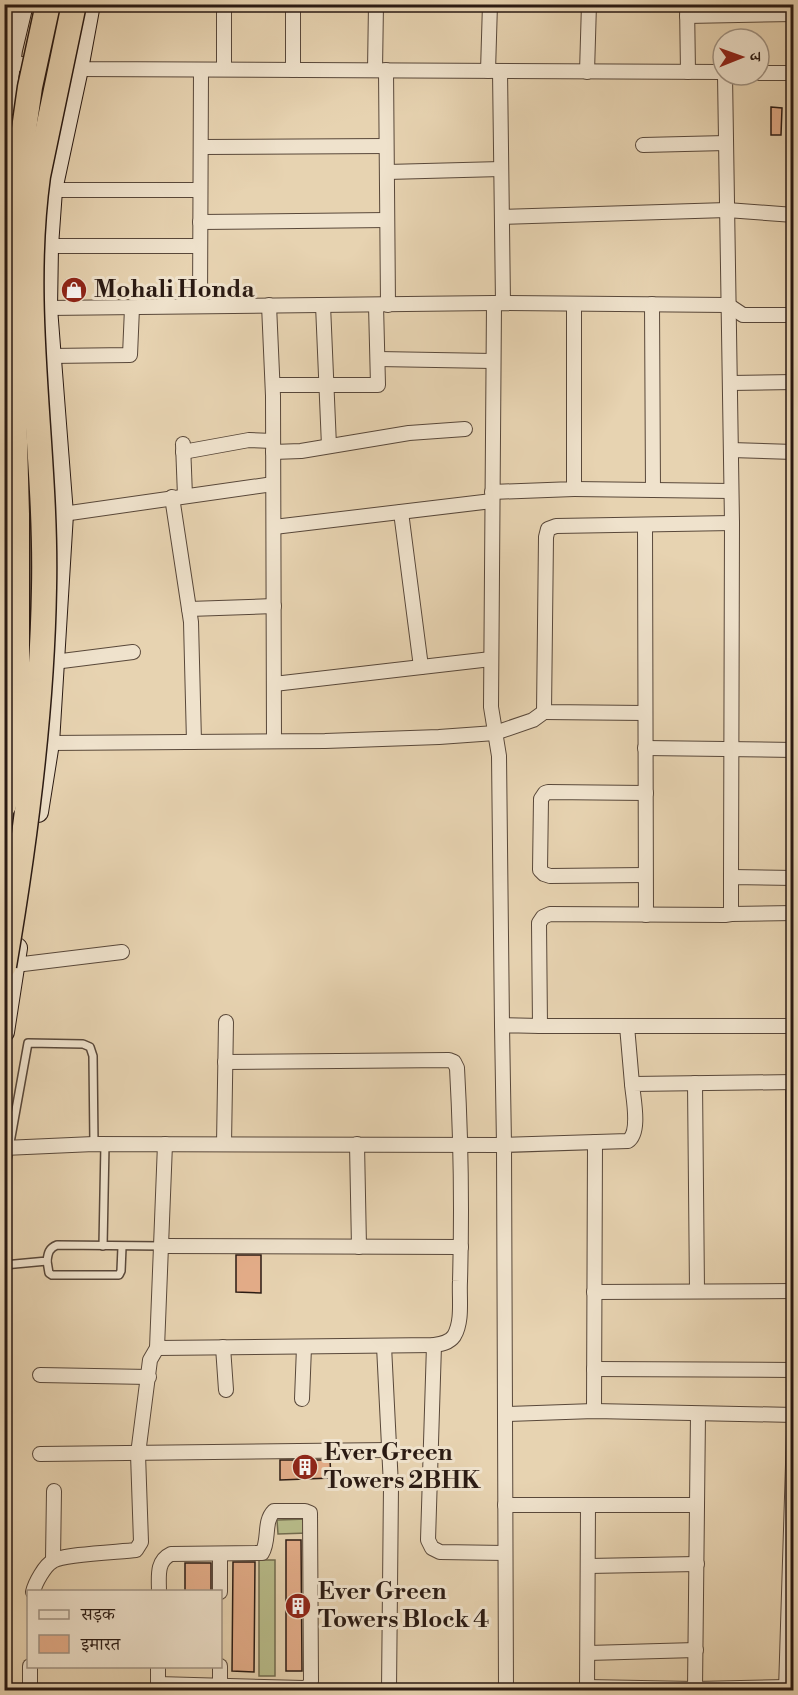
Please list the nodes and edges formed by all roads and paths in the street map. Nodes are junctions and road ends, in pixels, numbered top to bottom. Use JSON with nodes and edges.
{"nodes":[{"id":1,"x":23,"y":4,"type":"edge"},
{"id":2,"x":48,"y":4,"type":"edge"},
{"id":3,"x":74,"y":4,"type":"edge"},
{"id":4,"x":90,"y":4,"type":"edge"},
{"id":5,"x":224,"y":4,"type":"edge"},
{"id":6,"x":293,"y":4,"type":"edge"},
{"id":7,"x":376,"y":4,"type":"edge"},
{"id":8,"x":490,"y":4,"type":"edge"},
{"id":9,"x":590,"y":4,"type":"edge"},
{"id":10,"x":687,"y":10,"type":"edge"},
{"id":11,"x":794,"y":14,"type":"edge"},
{"id":12,"x":9,"y":55,"type":"edge"},
{"id":13,"x":78,"y":69,"type":"junction"},
{"id":14,"x":224,"y":69,"type":"junction"},
{"id":15,"x":201,"y":70,"type":"junction"},
{"id":16,"x":292,"y":70,"type":"junction"},
{"id":17,"x":381,"y":70,"type":"junction"},
{"id":18,"x":494,"y":71,"type":"junction"},
{"id":19,"x":586,"y":72,"type":"junction"},
{"id":20,"x":688,"y":72,"type":"junction"},
{"id":21,"x":711,"y":73,"type":"edge"},
{"id":22,"x":771,"y":73,"type":"edge"},
{"id":23,"x":794,"y":73,"type":"edge"},
{"id":24,"x":724,"y":87,"type":"edge"},
{"id":25,"x":4,"y":109,"type":"edge"},
{"id":26,"x":726,"y":142,"type":"junction"},
{"id":27,"x":644,"y":145,"type":"dead end"},
{"id":28,"x":386,"y":146,"type":"junction"},
{"id":29,"x":201,"y":147,"type":"junction"},
{"id":30,"x":501,"y":169,"type":"junction"},
{"id":31,"x":387,"y":172,"type":"junction"},
{"id":32,"x":52,"y":190,"type":"junction"},
{"id":33,"x":200,"y":190,"type":"junction"},
{"id":34,"x":727,"y":210,"type":"junction"},
{"id":35,"x":794,"y":215,"type":"edge"},
{"id":36,"x":502,"y":217,"type":"junction"},
{"id":37,"x":387,"y":220,"type":"junction"},
{"id":38,"x":200,"y":222,"type":"junction"},
{"id":39,"x":48,"y":246,"type":"junction"},
{"id":40,"x":200,"y":246,"type":"junction"},
{"id":41,"x":498,"y":303,"type":"junction"},
{"id":42,"x":574,"y":304,"type":"junction"},
{"id":43,"x":652,"y":304,"type":"junction"},
{"id":44,"x":269,"y":305,"type":"junction"},
{"id":45,"x":322,"y":305,"type":"junction"},
{"id":46,"x":382,"y":305,"type":"junction"},
{"id":47,"x":728,"y":305,"type":"junction"},
{"id":48,"x":200,"y":306,"type":"junction"},
{"id":49,"x":47,"y":308,"type":"junction"},
{"id":50,"x":132,"y":308,"type":"junction"},
{"id":51,"x":794,"y":315,"type":"edge"},
{"id":52,"x":50,"y":356,"type":"junction"},
{"id":53,"x":378,"y":359,"type":"junction"},
{"id":54,"x":493,"y":361,"type":"junction"},
{"id":55,"x":794,"y":382,"type":"edge"},
{"id":56,"x":730,"y":383,"type":"junction"},
{"id":57,"x":273,"y":385,"type":"junction"},
{"id":58,"x":326,"y":386,"type":"junction"},
{"id":59,"x":465,"y":429,"type":"dead end"},
{"id":60,"x":273,"y":447,"type":"junction"},
{"id":61,"x":329,"y":447,"type":"junction"},
{"id":62,"x":731,"y":450,"type":"junction"},
{"id":63,"x":794,"y":452,"type":"edge"},
{"id":64,"x":273,"y":484,"type":"junction"},
{"id":65,"x":574,"y":489,"type":"junction"},
{"id":66,"x":653,"y":490,"type":"junction"},
{"id":67,"x":732,"y":491,"type":"junction"},
{"id":68,"x":178,"y":496,"type":"junction"},
{"id":69,"x":492,"y":497,"type":"junction"},
{"id":70,"x":401,"y":512,"type":"junction"},
{"id":71,"x":63,"y":514,"type":"junction"},
{"id":72,"x":732,"y":523,"type":"junction"},
{"id":73,"x":645,"y":526,"type":"junction"},
{"id":74,"x":274,"y":527,"type":"junction"},
{"id":75,"x":274,"y":606,"type":"junction"},
{"id":76,"x":189,"y":609,"type":"junction"},
{"id":77,"x":133,"y":652,"type":"dead end"},
{"id":78,"x":491,"y":659,"type":"junction"},
{"id":79,"x":54,"y":663,"type":"junction"},
{"id":80,"x":421,"y":668,"type":"junction"},
{"id":81,"x":274,"y":684,"type":"junction"},
{"id":82,"x":544,"y":712,"type":"junction"},
{"id":83,"x":645,"y":712,"type":"junction"},
{"id":84,"x":495,"y":733,"type":"junction"},
{"id":85,"x":274,"y":741,"type":"junction"},
{"id":86,"x":194,"y":742,"type":"junction"},
{"id":87,"x":49,"y":743,"type":"junction"},
{"id":88,"x":645,"y":748,"type":"junction"},
{"id":89,"x":730,"y":749,"type":"junction"},
{"id":90,"x":794,"y":750,"type":"edge"},
{"id":91,"x":645,"y":794,"type":"junction"},
{"id":92,"x":4,"y":805,"type":"edge"},
{"id":93,"x":645,"y":875,"type":"junction"},
{"id":94,"x":731,"y":877,"type":"junction"},
{"id":95,"x":794,"y":879,"type":"edge"},
{"id":96,"x":794,"y":913,"type":"edge"},
{"id":97,"x":730,"y":914,"type":"junction"},
{"id":98,"x":646,"y":915,"type":"junction"},
{"id":99,"x":122,"y":952,"type":"dead end"},
{"id":100,"x":10,"y":966,"type":"edge"},
{"id":101,"x":226,"y":1022,"type":"dead end"},
{"id":102,"x":502,"y":1025,"type":"junction"},
{"id":103,"x":540,"y":1026,"type":"junction"},
{"id":104,"x":627,"y":1026,"type":"junction"},
{"id":105,"x":794,"y":1026,"type":"edge"},
{"id":106,"x":4,"y":1032,"type":"edge"},
{"id":107,"x":225,"y":1062,"type":"junction"},
{"id":108,"x":793,"y":1082,"type":"edge"},
{"id":109,"x":694,"y":1083,"type":"junction"},
{"id":110,"x":632,"y":1084,"type":"junction"},
{"id":111,"x":595,"y":1142,"type":"junction"},
{"id":112,"x":100,"y":1144,"type":"junction"},
{"id":113,"x":165,"y":1144,"type":"junction"},
{"id":114,"x":224,"y":1144,"type":"junction"},
{"id":115,"x":357,"y":1144,"type":"junction"},
{"id":116,"x":461,"y":1144,"type":"junction"},
{"id":117,"x":504,"y":1145,"type":"junction"},
{"id":118,"x":7,"y":1148,"type":"edge"},
{"id":119,"x":794,"y":1173,"type":"edge"},
{"id":120,"x":4,"y":1176,"type":"edge"},
{"id":121,"x":103,"y":1246,"type":"junction"},
{"id":122,"x":162,"y":1246,"type":"junction"},
{"id":123,"x":122,"y":1247,"type":"junction"},
{"id":124,"x":359,"y":1247,"type":"junction"},
{"id":125,"x":461,"y":1247,"type":"junction"},
{"id":126,"x":47,"y":1261,"type":"junction"},
{"id":127,"x":4,"y":1266,"type":"edge"},
{"id":128,"x":794,"y":1291,"type":"edge"},
{"id":129,"x":594,"y":1292,"type":"junction"},
{"id":130,"x":697,"y":1292,"type":"junction"},
{"id":131,"x":384,"y":1346,"type":"junction"},
{"id":132,"x":434,"y":1346,"type":"junction"},
{"id":133,"x":223,"y":1347,"type":"junction"},
{"id":134,"x":304,"y":1347,"type":"junction"},
{"id":135,"x":156,"y":1348,"type":"junction"},
{"id":136,"x":594,"y":1369,"type":"junction"},
{"id":137,"x":794,"y":1371,"type":"edge"},
{"id":138,"x":40,"y":1374,"type":"dead end"},
{"id":139,"x":149,"y":1377,"type":"junction"},
{"id":140,"x":226,"y":1389,"type":"dead end"},
{"id":141,"x":302,"y":1399,"type":"dead end"},
{"id":142,"x":594,"y":1411,"type":"junction"},
{"id":143,"x":505,"y":1413,"type":"junction"},
{"id":144,"x":698,"y":1414,"type":"junction"},
{"id":145,"x":794,"y":1416,"type":"edge"},
{"id":146,"x":794,"y":1433,"type":"edge"},
{"id":147,"x":388,"y":1450,"type":"junction"},
{"id":148,"x":138,"y":1454,"type":"junction"},
{"id":149,"x":40,"y":1455,"type":"dead end"},
{"id":150,"x":54,"y":1491,"type":"dead end"},
{"id":151,"x":505,"y":1505,"type":"junction"},
{"id":152,"x":588,"y":1505,"type":"junction"},
{"id":153,"x":697,"y":1505,"type":"junction"},
{"id":154,"x":792,"y":1506,"type":"edge"},
{"id":155,"x":792,"y":1551,"type":"edge"},
{"id":156,"x":505,"y":1553,"type":"junction"},
{"id":157,"x":220,"y":1554,"type":"junction"},
{"id":158,"x":53,"y":1560,"type":"junction"},
{"id":159,"x":697,"y":1564,"type":"junction"},
{"id":160,"x":588,"y":1566,"type":"junction"},
{"id":161,"x":33,"y":1590,"type":"edge"},
{"id":162,"x":159,"y":1590,"type":"edge"},
{"id":163,"x":220,"y":1590,"type":"edge"},
{"id":164,"x":791,"y":1631,"type":"edge"},
{"id":165,"x":696,"y":1650,"type":"junction"},
{"id":166,"x":588,"y":1653,"type":"junction"},
{"id":167,"x":30,"y":1668,"type":"edge"},
{"id":168,"x":158,"y":1668,"type":"edge"},
{"id":169,"x":220,"y":1668,"type":"edge"},
{"id":170,"x":220,"y":1684,"type":"junction"},
{"id":171,"x":158,"y":1687,"type":"edge"},
{"id":172,"x":587,"y":1689,"type":"edge"},
{"id":173,"x":629,"y":1689,"type":"edge"},
{"id":174,"x":695,"y":1689,"type":"junction"},
{"id":175,"x":786,"y":1689,"type":"edge"},
{"id":176,"x":30,"y":1690,"type":"edge"},
{"id":177,"x":389,"y":1690,"type":"edge"},
{"id":178,"x":506,"y":1690,"type":"edge"}],
"edges":[{"from":1,"to":12,"type":"main road"},
{"from":2,"to":92,"type":"highway","bridge":true},
{"from":3,"to":100,"type":"highway","bridge":true},
{"from":4,"to":13,"type":"main road"},
{"from":5,"to":14,"type":"street"},
{"from":6,"to":16,"type":"street"},
{"from":7,"to":17,"type":"street"},
{"from":8,"to":18,"type":"street"},
{"from":9,"to":19,"type":"street"},
{"from":10,"to":11,"type":"street"},
{"from":10,"to":20,"type":"street"},
{"from":12,"to":13,"type":"street"},
{"from":12,"to":25,"type":"main road"},
{"from":13,"to":15,"type":"street"},
{"from":13,"to":32,"type":"main road"},
{"from":14,"to":15,"type":"street"},
{"from":14,"to":16,"type":"street"},
{"from":15,"to":29,"type":"street"},
{"from":16,"to":17,"type":"street"},
{"from":17,"to":18,"type":"street"},
{"from":17,"to":28,"type":"street"},
{"from":18,"to":19,"type":"street"},
{"from":18,"to":30,"type":"street"},
{"from":19,"to":20,"type":"street"},
{"from":20,"to":21,"type":"street"},
{"from":22,"to":23,"type":"street"},
{"from":24,"to":26,"type":"street"},
{"from":26,"to":27,"type":"street"},
{"from":26,"to":34,"type":"street"},
{"from":28,"to":29,"type":"street"},
{"from":28,"to":31,"type":"street"},
{"from":29,"to":33,"type":"street"},
{"from":30,"to":31,"type":"street"},
{"from":30,"to":36,"type":"street"},
{"from":31,"to":37,"type":"street"},
{"from":32,"to":33,"type":"street"},
{"from":32,"to":39,"type":"main road"},
{"from":33,"to":38,"type":"street"},
{"from":34,"to":35,"type":"street"},
{"from":34,"to":36,"type":"street"},
{"from":34,"to":47,"type":"street"},
{"from":36,"to":41,"type":"street"},
{"from":37,"to":38,"type":"street"},
{"from":37,"to":46,"type":"street"},
{"from":38,"to":40,"type":"street"},
{"from":39,"to":40,"type":"street"},
{"from":39,"to":49,"type":"main road"},
{"from":40,"to":48,"type":"street"},
{"from":41,"to":42,"type":"street"},
{"from":41,"to":46,"type":"street"},
{"from":41,"to":54,"type":"street"},
{"from":42,"to":43,"type":"street"},
{"from":42,"to":65,"type":"street"},
{"from":43,"to":47,"type":"street"},
{"from":43,"to":66,"type":"street"},
{"from":44,"to":45,"type":"street"},
{"from":44,"to":48,"type":"street"},
{"from":44,"to":57,"type":"street"},
{"from":45,"to":46,"type":"street"},
{"from":45,"to":58,"type":"street"},
{"from":46,"to":53,"type":"street"},
{"from":47,"to":51,"type":"street"},
{"from":47,"to":56,"type":"street"},
{"from":48,"to":50,"type":"street"},
{"from":49,"to":50,"type":"street"},
{"from":49,"to":52,"type":"main road"},
{"from":50,"to":52,"type":"street"},
{"from":52,"to":71,"type":"main road"},
{"from":53,"to":54,"type":"street"},
{"from":53,"to":58,"type":"street"},
{"from":54,"to":69,"type":"street"},
{"from":55,"to":56,"type":"street"},
{"from":56,"to":62,"type":"street"},
{"from":57,"to":58,"type":"street"},
{"from":57,"to":60,"type":"street"},
{"from":58,"to":61,"type":"street"},
{"from":59,"to":61,"type":"street"},
{"from":60,"to":61,"type":"street"},
{"from":60,"to":64,"type":"street"},
{"from":60,"to":68,"type":"street"},
{"from":62,"to":63,"type":"street"},
{"from":62,"to":67,"type":"street"},
{"from":64,"to":68,"type":"street"},
{"from":64,"to":74,"type":"street"},
{"from":65,"to":66,"type":"street"},
{"from":65,"to":69,"type":"street"},
{"from":66,"to":67,"type":"street"},
{"from":67,"to":72,"type":"street"},
{"from":68,"to":71,"type":"street"},
{"from":68,"to":76,"type":"street"},
{"from":69,"to":70,"type":"street"},
{"from":69,"to":78,"type":"street"},
{"from":70,"to":74,"type":"street"},
{"from":70,"to":80,"type":"street"},
{"from":71,"to":79,"type":"main road"},
{"from":72,"to":73,"type":"street"},
{"from":72,"to":89,"type":"street"},
{"from":73,"to":82,"type":"street"},
{"from":73,"to":83,"type":"street"},
{"from":74,"to":75,"type":"street"},
{"from":75,"to":76,"type":"street"},
{"from":75,"to":81,"type":"street"},
{"from":76,"to":86,"type":"street"},
{"from":77,"to":79,"type":"street"},
{"from":78,"to":80,"type":"street"},
{"from":78,"to":84,"type":"street"},
{"from":79,"to":87,"type":"main road"},
{"from":80,"to":81,"type":"street"},
{"from":81,"to":85,"type":"street"},
{"from":82,"to":83,"type":"street"},
{"from":82,"to":84,"type":"street"},
{"from":83,"to":88,"type":"street"},
{"from":84,"to":85,"type":"street"},
{"from":84,"to":102,"type":"street"},
{"from":85,"to":86,"type":"street"},
{"from":86,"to":87,"type":"street"},
{"from":87,"to":100,"type":"main road"},
{"from":88,"to":89,"type":"street"},
{"from":88,"to":91,"type":"street"},
{"from":89,"to":90,"type":"street"},
{"from":89,"to":94,"type":"street"},
{"from":91,"to":93,"type":"street"},
{"from":91,"to":93,"type":"street"},
{"from":93,"to":98,"type":"street"},
{"from":94,"to":95,"type":"street"},
{"from":94,"to":97,"type":"street"},
{"from":96,"to":97,"type":"street"},
{"from":97,"to":98,"type":"street"},
{"from":98,"to":103,"type":"street"},
{"from":99,"to":100,"type":"street"},
{"from":100,"to":106,"type":"main road"},
{"from":101,"to":107,"type":"street"},
{"from":102,"to":103,"type":"street"},
{"from":102,"to":117,"type":"street"},
{"from":103,"to":104,"type":"street"},
{"from":104,"to":105,"type":"street"},
{"from":104,"to":110,"type":"street"},
{"from":107,"to":114,"type":"street"},
{"from":107,"to":116,"type":"street"},
{"from":108,"to":109,"type":"street"},
{"from":108,"to":119,"type":"street"},
{"from":109,"to":110,"type":"street"},
{"from":109,"to":130,"type":"street"},
{"from":110,"to":111,"type":"street"},
{"from":111,"to":117,"type":"street"},
{"from":111,"to":129,"type":"street"},
{"from":112,"to":113,"type":"street"},
{"from":112,"to":118,"type":"street"},
{"from":112,"to":118,"type":"lane"},
{"from":112,"to":121,"type":"lane"},
{"from":113,"to":114,"type":"street"},
{"from":113,"to":122,"type":"street"},
{"from":114,"to":115,"type":"street"},
{"from":115,"to":116,"type":"street"},
{"from":115,"to":124,"type":"street"},
{"from":116,"to":117,"type":"street"},
{"from":116,"to":125,"type":"street"},
{"from":117,"to":143,"type":"street"},
{"from":118,"to":120,"type":"lane"},
{"from":121,"to":123,"type":"lane"},
{"from":121,"to":126,"type":"lane"},
{"from":122,"to":123,"type":"lane"},
{"from":122,"to":124,"type":"street"},
{"from":122,"to":135,"type":"street"},
{"from":123,"to":126,"type":"lane"},
{"from":124,"to":125,"type":"street"},
{"from":125,"to":132,"type":"street"},
{"from":126,"to":127,"type":"lane"},
{"from":128,"to":130,"type":"street"},
{"from":129,"to":130,"type":"street"},
{"from":129,"to":136,"type":"street"},
{"from":131,"to":132,"type":"street"},
{"from":131,"to":134,"type":"street"},
{"from":131,"to":147,"type":"street"},
{"from":132,"to":156,"type":"street"},
{"from":133,"to":134,"type":"street"},
{"from":133,"to":135,"type":"street"},
{"from":133,"to":140,"type":"street"},
{"from":134,"to":141,"type":"street"},
{"from":135,"to":139,"type":"street"},
{"from":136,"to":137,"type":"street"},
{"from":136,"to":142,"type":"street"},
{"from":138,"to":139,"type":"street"},
{"from":139,"to":148,"type":"street"},
{"from":142,"to":143,"type":"street"},
{"from":142,"to":144,"type":"street"},
{"from":143,"to":151,"type":"street"},
{"from":144,"to":145,"type":"street"},
{"from":144,"to":153,"type":"street"},
{"from":146,"to":154,"type":"street"},
{"from":147,"to":148,"type":"street"},
{"from":147,"to":177,"type":"street"},
{"from":148,"to":149,"type":"street"},
{"from":148,"to":158,"type":"street"},
{"from":150,"to":158,"type":"street"},
{"from":151,"to":152,"type":"street"},
{"from":151,"to":156,"type":"street"},
{"from":152,"to":153,"type":"street"},
{"from":152,"to":160,"type":"street"},
{"from":153,"to":159,"type":"street"},
{"from":154,"to":155,"type":"street"},
{"from":155,"to":164,"type":"street"},
{"from":156,"to":178,"type":"street"},
{"from":157,"to":162,"type":"street"},
{"from":157,"to":163,"type":"street"},
{"from":157,"to":170,"type":"street"},
{"from":158,"to":161,"type":"street"},
{"from":159,"to":160,"type":"street"},
{"from":159,"to":165,"type":"street"},
{"from":160,"to":166,"type":"street"},
{"from":164,"to":175,"type":"street"},
{"from":165,"to":166,"type":"street"},
{"from":165,"to":174,"type":"street"},
{"from":166,"to":172,"type":"street"},
{"from":167,"to":176,"type":"street"},
{"from":168,"to":171,"type":"street"},
{"from":169,"to":170,"type":"street"},
{"from":170,"to":171,"type":"street"},
{"from":172,"to":173,"type":"street"},
{"from":173,"to":174,"type":"street"},
{"from":174,"to":175,"type":"street"}]}
